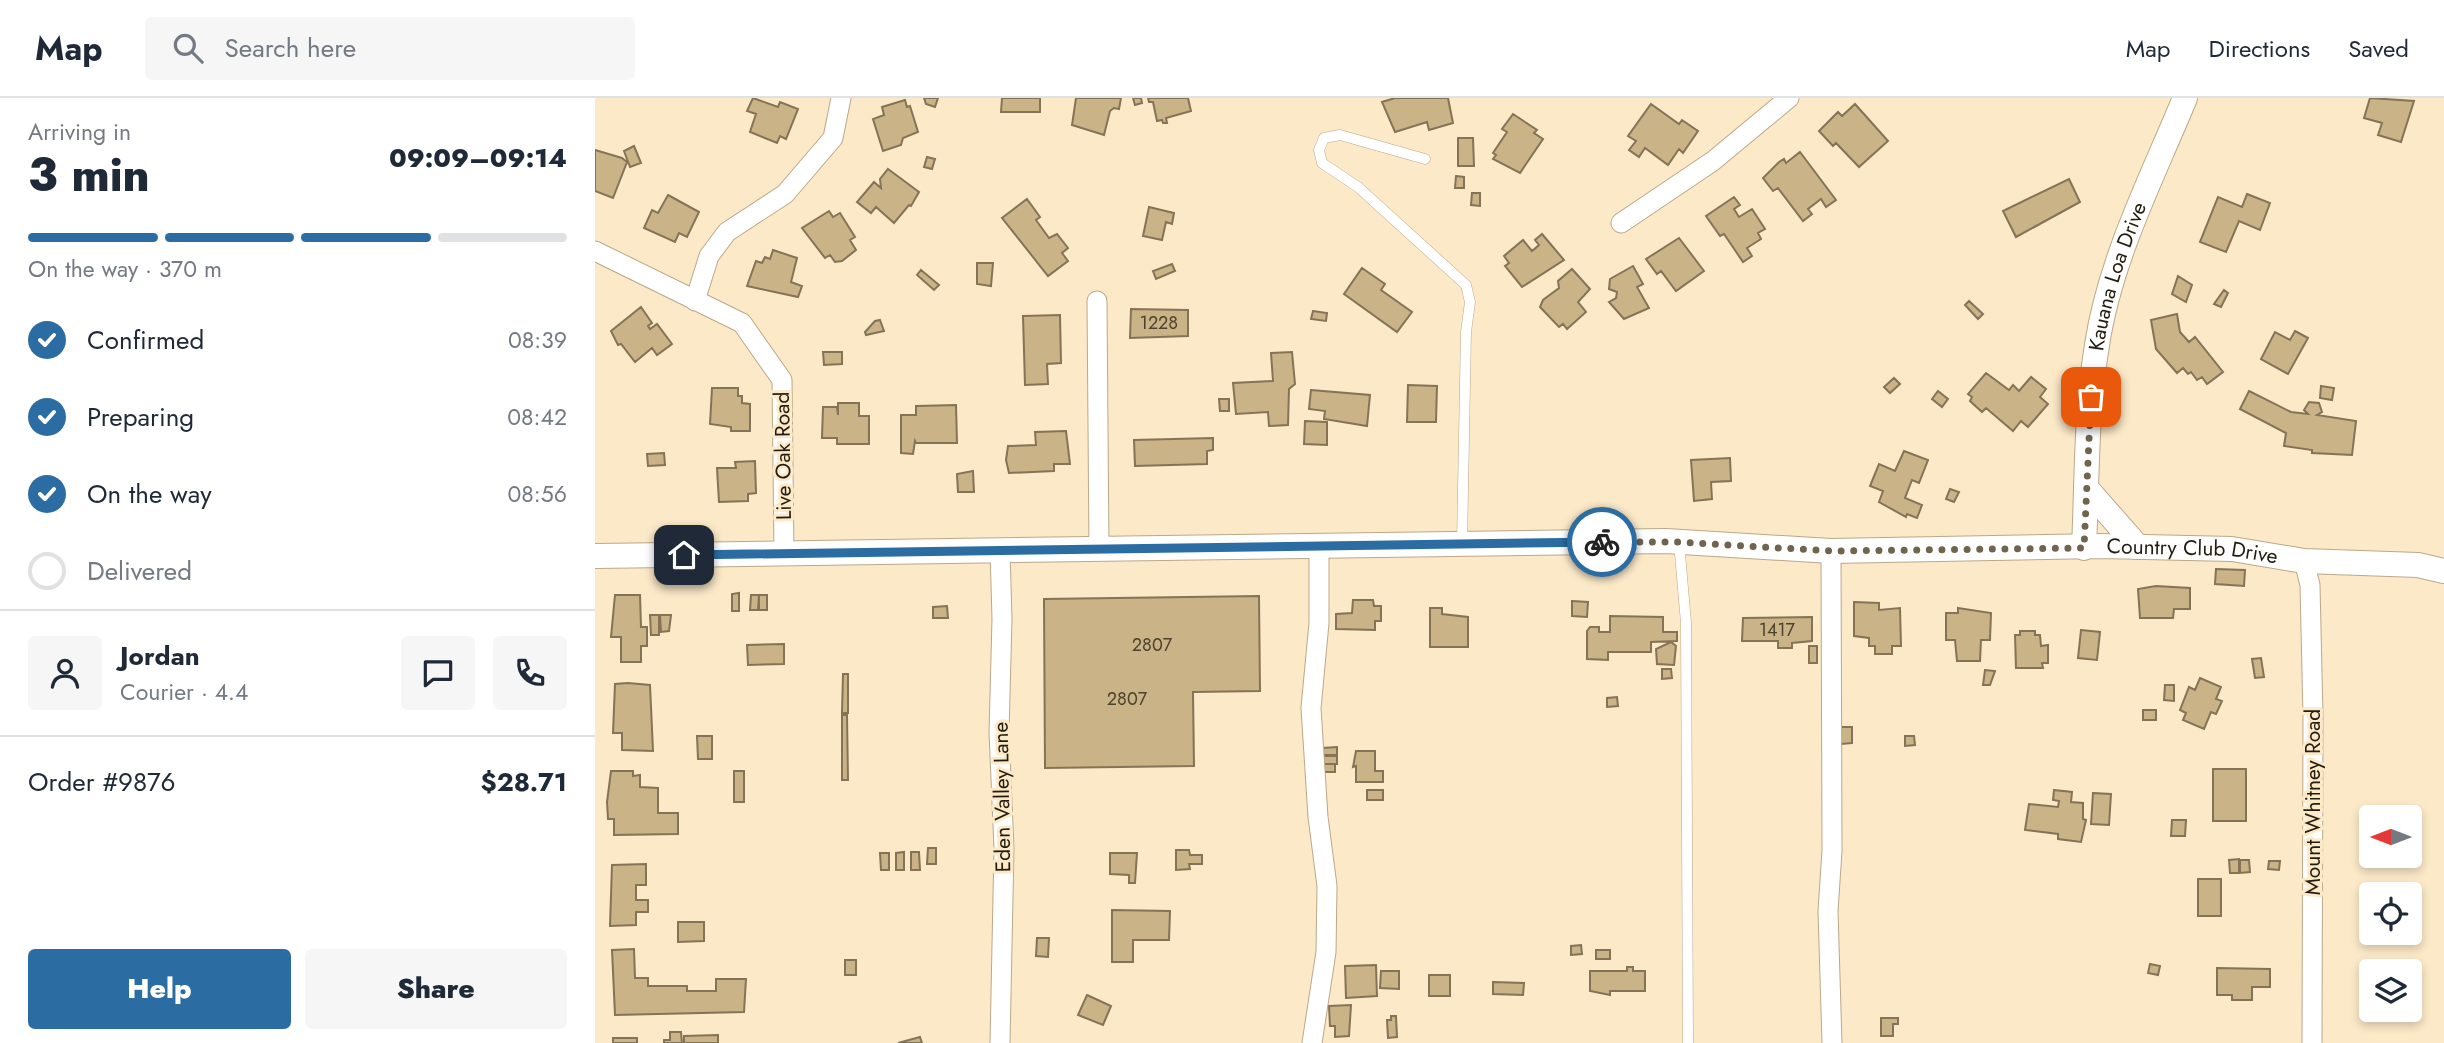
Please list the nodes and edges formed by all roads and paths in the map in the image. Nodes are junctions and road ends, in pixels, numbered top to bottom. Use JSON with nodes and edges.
{"nodes":[{"id":1,"x":841,"y":98,"type":"edge"},
{"id":2,"x":1789,"y":98,"type":"edge"},
{"id":3,"x":2185,"y":98,"type":"edge"},
{"id":4,"x":1425,"y":159,"type":"dead end"},
{"id":5,"x":1622,"y":223,"type":"dead end"},
{"id":6,"x":595,"y":251,"type":"edge"},
{"id":7,"x":695,"y":301,"type":"junction"},
{"id":8,"x":1097,"y":301,"type":"dead end"},
{"id":9,"x":2087,"y":489,"type":"junction"},
{"id":10,"x":1679,"y":542,"type":"junction"},
{"id":11,"x":1462,"y":544,"type":"junction"},
{"id":12,"x":2139,"y":547,"type":"junction"},
{"id":13,"x":1319,"y":548,"type":"junction"},
{"id":14,"x":2084,"y":548,"type":"junction"},
{"id":15,"x":1000,"y":550,"type":"junction"},
{"id":16,"x":1099,"y":550,"type":"junction"},
{"id":17,"x":1831,"y":551,"type":"junction"},
{"id":18,"x":784,"y":555,"type":"junction"},
{"id":19,"x":595,"y":556,"type":"edge"},
{"id":20,"x":2304,"y":561,"type":"junction"},
{"id":21,"x":2444,"y":571,"type":"edge"},
{"id":22,"x":1000,"y":1043,"type":"edge"},
{"id":23,"x":1313,"y":1043,"type":"edge"},
{"id":24,"x":1688,"y":1043,"type":"edge"},
{"id":25,"x":1832,"y":1043,"type":"edge"},
{"id":26,"x":2312,"y":1043,"type":"edge"}],
"edges":[{"from":1,"to":7,"type":"street"},
{"from":2,"to":5,"type":"street"},
{"from":3,"to":9,"type":"street","name":"Kauana Loa Drive"},
{"from":4,"to":11,"type":"lane"},
{"from":6,"to":7,"type":"street","name":"Live Oak Road"},
{"from":7,"to":18,"type":"street","name":"Live Oak Road"},
{"from":8,"to":16,"type":"street"},
{"from":9,"to":12,"type":"street"},
{"from":9,"to":14,"type":"street","name":"Kauana Loa Drive"},
{"from":10,"to":11,"type":"street","name":"Country Club Drive"},
{"from":10,"to":17,"type":"street","name":"Country Club Drive"},
{"from":10,"to":24,"type":"lane"},
{"from":11,"to":13,"type":"street","name":"Country Club Drive"},
{"from":12,"to":14,"type":"street","name":"Country Club Drive"},
{"from":12,"to":20,"type":"street","name":"Country Club Drive"},
{"from":13,"to":16,"type":"street","name":"Country Club Drive"},
{"from":13,"to":23,"type":"street"},
{"from":14,"to":17,"type":"street","name":"Country Club Drive"},
{"from":15,"to":16,"type":"street","name":"Country Club Drive"},
{"from":15,"to":18,"type":"street","name":"Country Club Drive"},
{"from":15,"to":22,"type":"street","name":"Eden Valley Lane"},
{"from":17,"to":25,"type":"street"},
{"from":18,"to":19,"type":"street","name":"Country Club Drive"},
{"from":20,"to":21,"type":"street","name":"Country Club Drive"},
{"from":20,"to":26,"type":"street","name":"Mount Whitney Road"}]}
